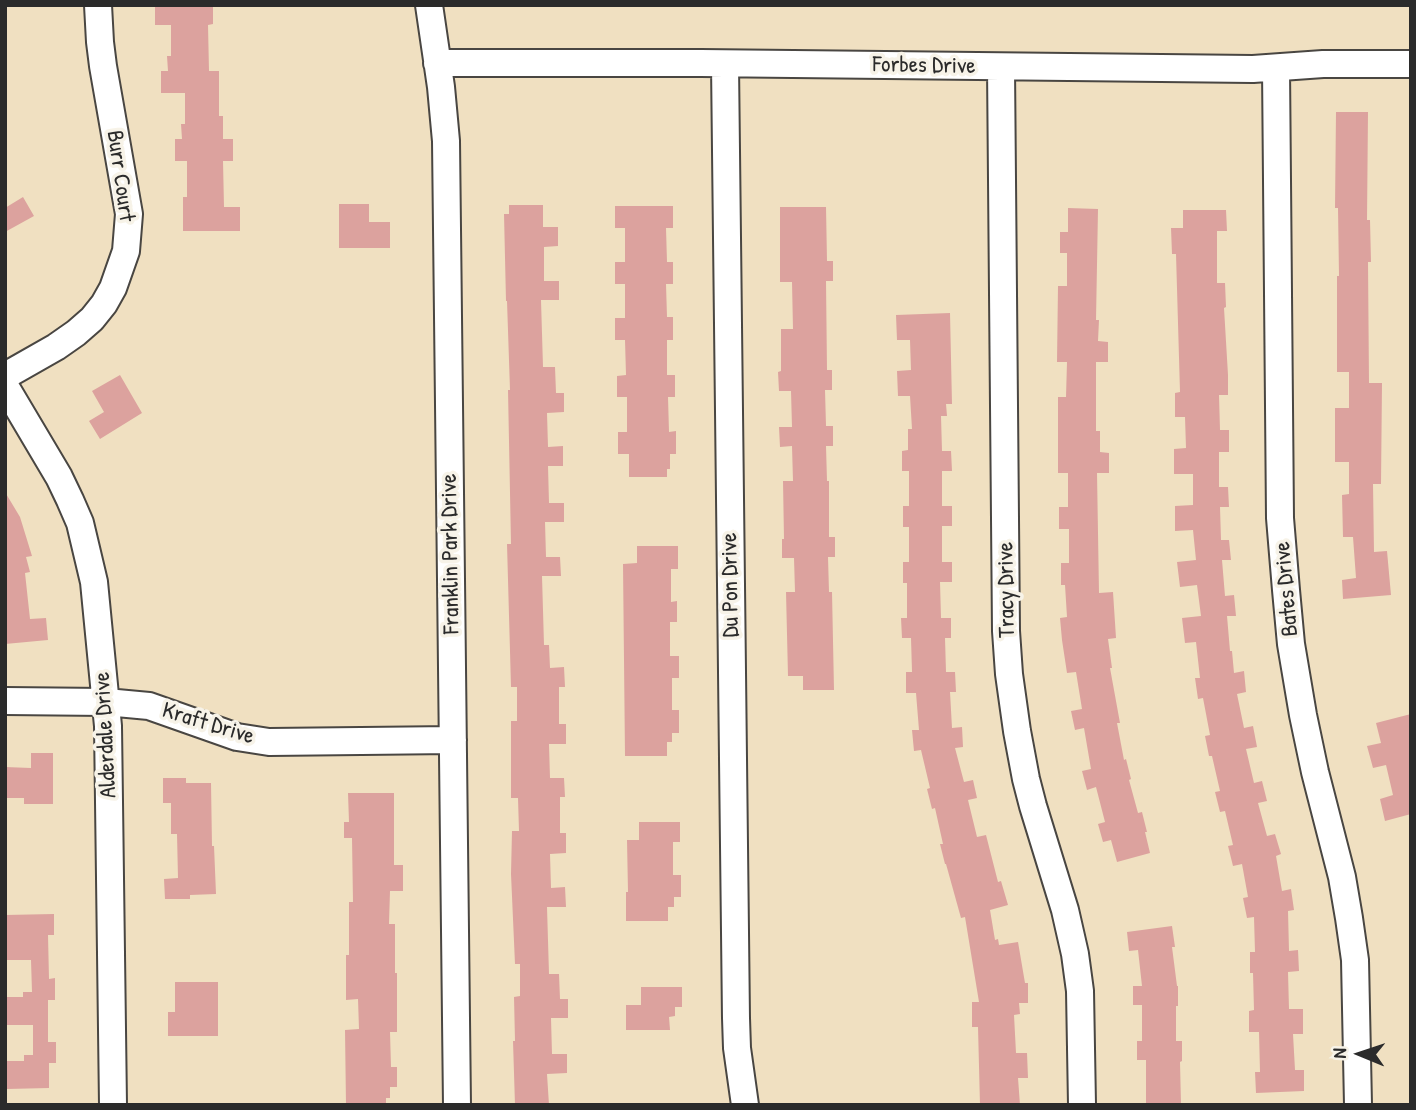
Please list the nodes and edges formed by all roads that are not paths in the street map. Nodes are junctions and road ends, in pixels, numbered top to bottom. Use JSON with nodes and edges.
{"nodes":[{"id":1,"x":99,"y":5,"type":"edge"},
{"id":2,"x":429,"y":5,"type":"edge"},
{"id":3,"x":437,"y":63,"type":"junction"},
{"id":4,"x":725,"y":64,"type":"junction"},
{"id":5,"x":1411,"y":64,"type":"edge"},
{"id":6,"x":1000,"y":67,"type":"junction"},
{"id":7,"x":1276,"y":68,"type":"junction"},
{"id":8,"x":5,"y":376,"type":"edge"},
{"id":9,"x":5,"y":386,"type":"edge"},
{"id":10,"x":5,"y":701,"type":"edge"},
{"id":11,"x":106,"y":702,"type":"junction"},
{"id":12,"x":453,"y":740,"type":"junction"},
{"id":13,"x":113,"y":1105,"type":"edge"},
{"id":14,"x":457,"y":1105,"type":"edge"},
{"id":15,"x":745,"y":1105,"type":"edge"},
{"id":16,"x":1082,"y":1105,"type":"edge"},
{"id":17,"x":1357,"y":1105,"type":"edge"}],
"edges":[{"from":1,"to":8,"type":"street","name":"Burr Court"},
{"from":2,"to":3,"type":"street","name":"Franklin Park Drive"},
{"from":3,"to":4,"type":"street","name":"Forbes Drive"},
{"from":3,"to":12,"type":"street","name":"Franklin Park Drive"},
{"from":4,"to":6,"type":"street","name":"Forbes Drive"},
{"from":4,"to":15,"type":"street","name":"Du Pon Drive"},
{"from":5,"to":7,"type":"street","name":"Forbes Drive"},
{"from":6,"to":7,"type":"street","name":"Forbes Drive"},
{"from":6,"to":16,"type":"street","name":"Tracy Drive"},
{"from":7,"to":17,"type":"street","name":"Bates Drive"},
{"from":9,"to":11,"type":"street","name":"Alderdale Drive"},
{"from":10,"to":11,"type":"street","name":"Kraft Drive"},
{"from":11,"to":12,"type":"street","name":"Kraft Drive"},
{"from":11,"to":13,"type":"street","name":"Alderdale Drive"},
{"from":12,"to":14,"type":"street","name":"Franklin Park Drive"}]}
